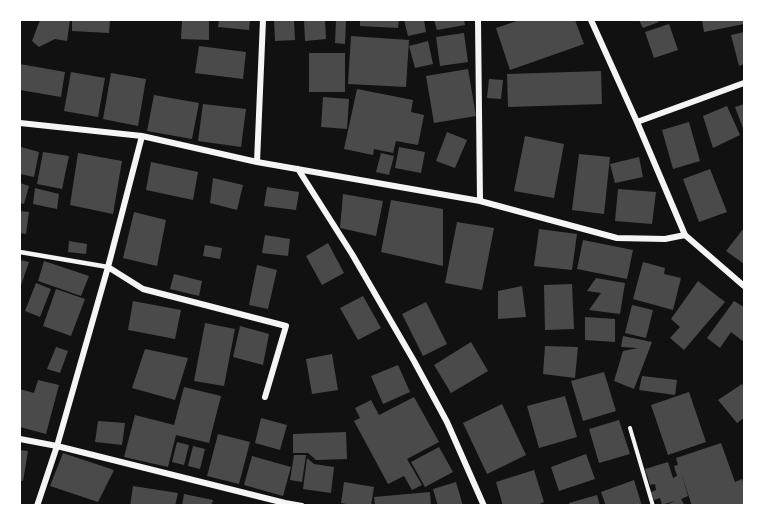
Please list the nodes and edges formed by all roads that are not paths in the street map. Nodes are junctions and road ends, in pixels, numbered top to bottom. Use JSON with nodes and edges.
{"nodes":[{"id":1,"x":263,"y":20,"type":"edge"},
{"id":2,"x":478,"y":20,"type":"edge"},
{"id":3,"x":591,"y":20,"type":"edge"},
{"id":4,"x":744,"y":82,"type":"edge"},
{"id":5,"x":637,"y":122,"type":"junction"},
{"id":6,"x":20,"y":123,"type":"edge"},
{"id":7,"x":142,"y":136,"type":"junction"},
{"id":8,"x":257,"y":162,"type":"junction"},
{"id":9,"x":298,"y":169,"type":"junction"},
{"id":10,"x":480,"y":201,"type":"junction"},
{"id":11,"x":685,"y":235,"type":"junction"},
{"id":12,"x":20,"y":252,"type":"edge"},
{"id":13,"x":108,"y":267,"type":"junction"},
{"id":14,"x":744,"y":286,"type":"edge"},
{"id":15,"x":265,"y":397,"type":"dead end"},
{"id":16,"x":20,"y":439,"type":"edge"},
{"id":17,"x":57,"y":446,"type":"junction"},
{"id":18,"x":37,"y":506,"type":"edge"},
{"id":19,"x":302,"y":506,"type":"edge"},
{"id":20,"x":484,"y":506,"type":"edge"}],
"edges":[{"from":1,"to":8,"type":"street"},
{"from":2,"to":10,"type":"street"},
{"from":3,"to":5,"type":"street"},
{"from":4,"to":5,"type":"street"},
{"from":5,"to":11,"type":"street"},
{"from":6,"to":7,"type":"street"},
{"from":7,"to":8,"type":"street"},
{"from":7,"to":13,"type":"street"},
{"from":8,"to":9,"type":"street"},
{"from":9,"to":10,"type":"street"},
{"from":9,"to":20,"type":"street"},
{"from":10,"to":11,"type":"street"},
{"from":11,"to":14,"type":"street"},
{"from":12,"to":13,"type":"lane"},
{"from":13,"to":15,"type":"street"},
{"from":13,"to":17,"type":"street"},
{"from":16,"to":17,"type":"street"},
{"from":17,"to":18,"type":"street"},
{"from":17,"to":19,"type":"street"}]}
